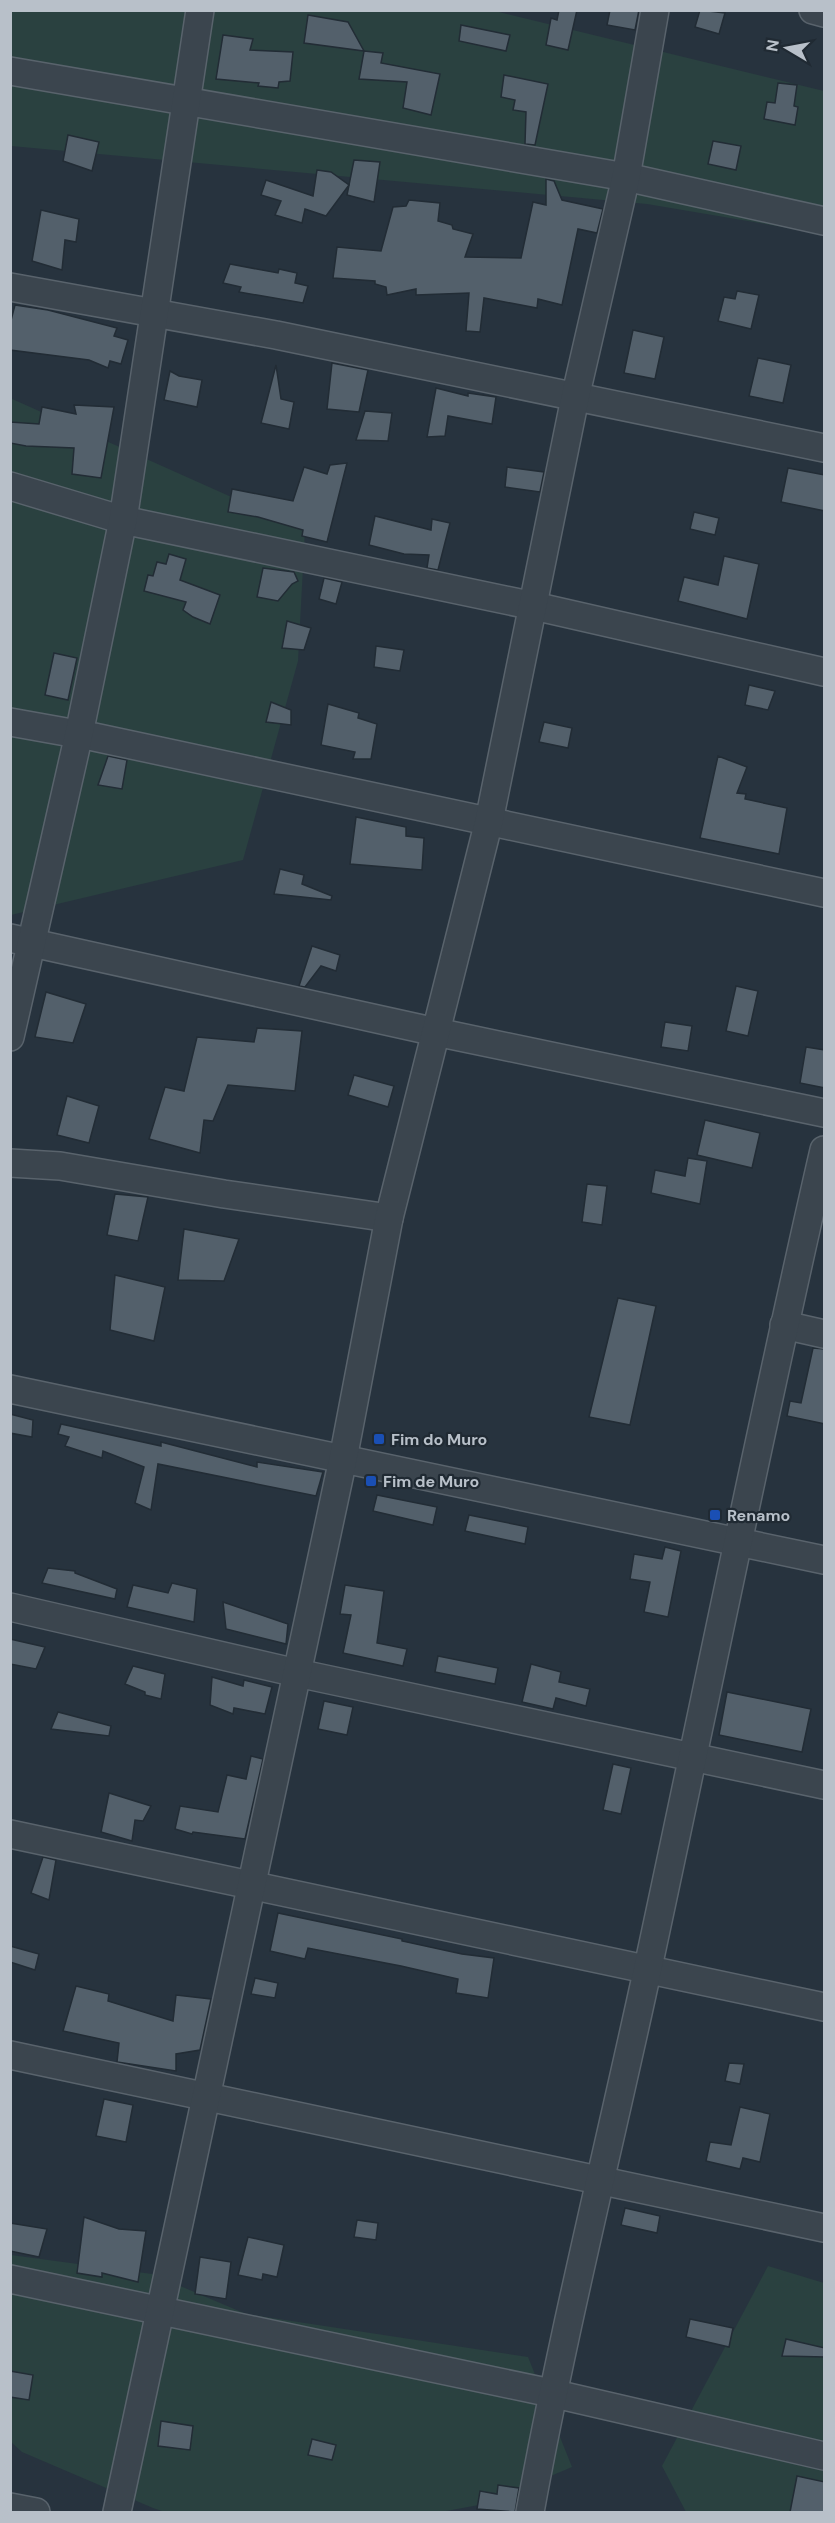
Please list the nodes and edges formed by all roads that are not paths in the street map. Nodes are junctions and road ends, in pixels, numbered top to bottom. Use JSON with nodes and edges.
{"nodes":[{"id":1,"x":200,"y":10,"type":"edge"},
{"id":2,"x":655,"y":10,"type":"edge"},
{"id":3,"x":813,"y":10,"type":"edge"},
{"id":4,"x":825,"y":13,"type":"edge"},
{"id":5,"x":10,"y":72,"type":"edge"},
{"id":6,"x":187,"y":102,"type":"junction"},
{"id":7,"x":626,"y":177,"type":"junction"},
{"id":8,"x":825,"y":221,"type":"edge"},
{"id":9,"x":10,"y":287,"type":"edge"},
{"id":10,"x":156,"y":312,"type":"junction"},
{"id":11,"x":575,"y":398,"type":"junction"},
{"id":12,"x":825,"y":448,"type":"edge"},
{"id":13,"x":10,"y":486,"type":"edge"},
{"id":14,"x":123,"y":520,"type":"junction"},
{"id":15,"x":534,"y":606,"type":"junction"},
{"id":16,"x":825,"y":672,"type":"edge"},
{"id":17,"x":10,"y":722,"type":"edge"},
{"id":18,"x":79,"y":734,"type":"junction"},
{"id":19,"x":489,"y":821,"type":"junction"},
{"id":20,"x":825,"y":893,"type":"edge"},
{"id":21,"x":21,"y":940,"type":"edge"},
{"id":22,"x":436,"y":1032,"type":"junction"},
{"id":23,"x":10,"y":1037,"type":"edge"},
{"id":24,"x":825,"y":1113,"type":"edge"},
{"id":25,"x":825,"y":1150,"type":"edge"},
{"id":26,"x":10,"y":1163,"type":"edge"},
{"id":27,"x":389,"y":1218,"type":"junction"},
{"id":28,"x":784,"y":1325,"type":"junction"},
{"id":29,"x":825,"y":1334,"type":"edge"},
{"id":30,"x":10,"y":1389,"type":"edge"},
{"id":31,"x":343,"y":1459,"type":"junction"},
{"id":32,"x":738,"y":1540,"type":"junction"},
{"id":33,"x":825,"y":1560,"type":"edge"},
{"id":34,"x":10,"y":1607,"type":"edge"},
{"id":35,"x":297,"y":1672,"type":"junction"},
{"id":36,"x":691,"y":1755,"type":"junction"},
{"id":37,"x":825,"y":1785,"type":"edge"},
{"id":38,"x":10,"y":1834,"type":"edge"},
{"id":39,"x":253,"y":1887,"type":"junction"},
{"id":40,"x":648,"y":1969,"type":"junction"},
{"id":41,"x":825,"y":2007,"type":"edge"},
{"id":42,"x":10,"y":2055,"type":"edge"},
{"id":43,"x":205,"y":2095,"type":"junction"},
{"id":44,"x":601,"y":2180,"type":"junction"},
{"id":45,"x":825,"y":2228,"type":"edge"},
{"id":46,"x":10,"y":2279,"type":"edge"},
{"id":47,"x":161,"y":2311,"type":"junction"},
{"id":48,"x":552,"y":2393,"type":"junction"},
{"id":49,"x":825,"y":2456,"type":"edge"},
{"id":50,"x":10,"y":2507,"type":"edge"},
{"id":51,"x":36,"y":2512,"type":"edge"},
{"id":52,"x":117,"y":2512,"type":"edge"},
{"id":53,"x":530,"y":2512,"type":"edge"}],
"edges":[{"from":1,"to":6,"type":"street"},
{"from":2,"to":7,"type":"street"},
{"from":3,"to":4,"type":"street"},
{"from":5,"to":6,"type":"street"},
{"from":6,"to":7,"type":"street"},
{"from":6,"to":10,"type":"street"},
{"from":7,"to":8,"type":"street"},
{"from":7,"to":11,"type":"street"},
{"from":9,"to":10,"type":"street"},
{"from":10,"to":11,"type":"street"},
{"from":10,"to":14,"type":"street"},
{"from":11,"to":12,"type":"street"},
{"from":11,"to":15,"type":"street"},
{"from":13,"to":14,"type":"street"},
{"from":14,"to":15,"type":"street"},
{"from":14,"to":18,"type":"street"},
{"from":15,"to":16,"type":"street"},
{"from":15,"to":19,"type":"street"},
{"from":17,"to":18,"type":"street"},
{"from":18,"to":19,"type":"street"},
{"from":18,"to":21,"type":"street"},
{"from":19,"to":20,"type":"street"},
{"from":19,"to":22,"type":"street"},
{"from":21,"to":22,"type":"street"},
{"from":21,"to":23,"type":"street"},
{"from":22,"to":24,"type":"street"},
{"from":22,"to":27,"type":"street"},
{"from":25,"to":28,"type":"street"},
{"from":26,"to":27,"type":"street"},
{"from":27,"to":31,"type":"street"},
{"from":28,"to":29,"type":"street"},
{"from":28,"to":32,"type":"street"},
{"from":30,"to":31,"type":"street"},
{"from":31,"to":32,"type":"street"},
{"from":31,"to":35,"type":"street"},
{"from":32,"to":33,"type":"street"},
{"from":32,"to":36,"type":"street"},
{"from":34,"to":35,"type":"street"},
{"from":35,"to":36,"type":"street"},
{"from":35,"to":39,"type":"street"},
{"from":36,"to":37,"type":"street"},
{"from":36,"to":40,"type":"street"},
{"from":38,"to":39,"type":"street"},
{"from":39,"to":40,"type":"street"},
{"from":39,"to":43,"type":"street"},
{"from":40,"to":41,"type":"street"},
{"from":40,"to":44,"type":"street"},
{"from":42,"to":43,"type":"street"},
{"from":43,"to":44,"type":"street"},
{"from":43,"to":47,"type":"street"},
{"from":44,"to":45,"type":"street"},
{"from":44,"to":48,"type":"street"},
{"from":46,"to":47,"type":"street"},
{"from":47,"to":48,"type":"street"},
{"from":47,"to":52,"type":"street"},
{"from":48,"to":49,"type":"street"},
{"from":48,"to":53,"type":"street"},
{"from":50,"to":51,"type":"street"}]}
